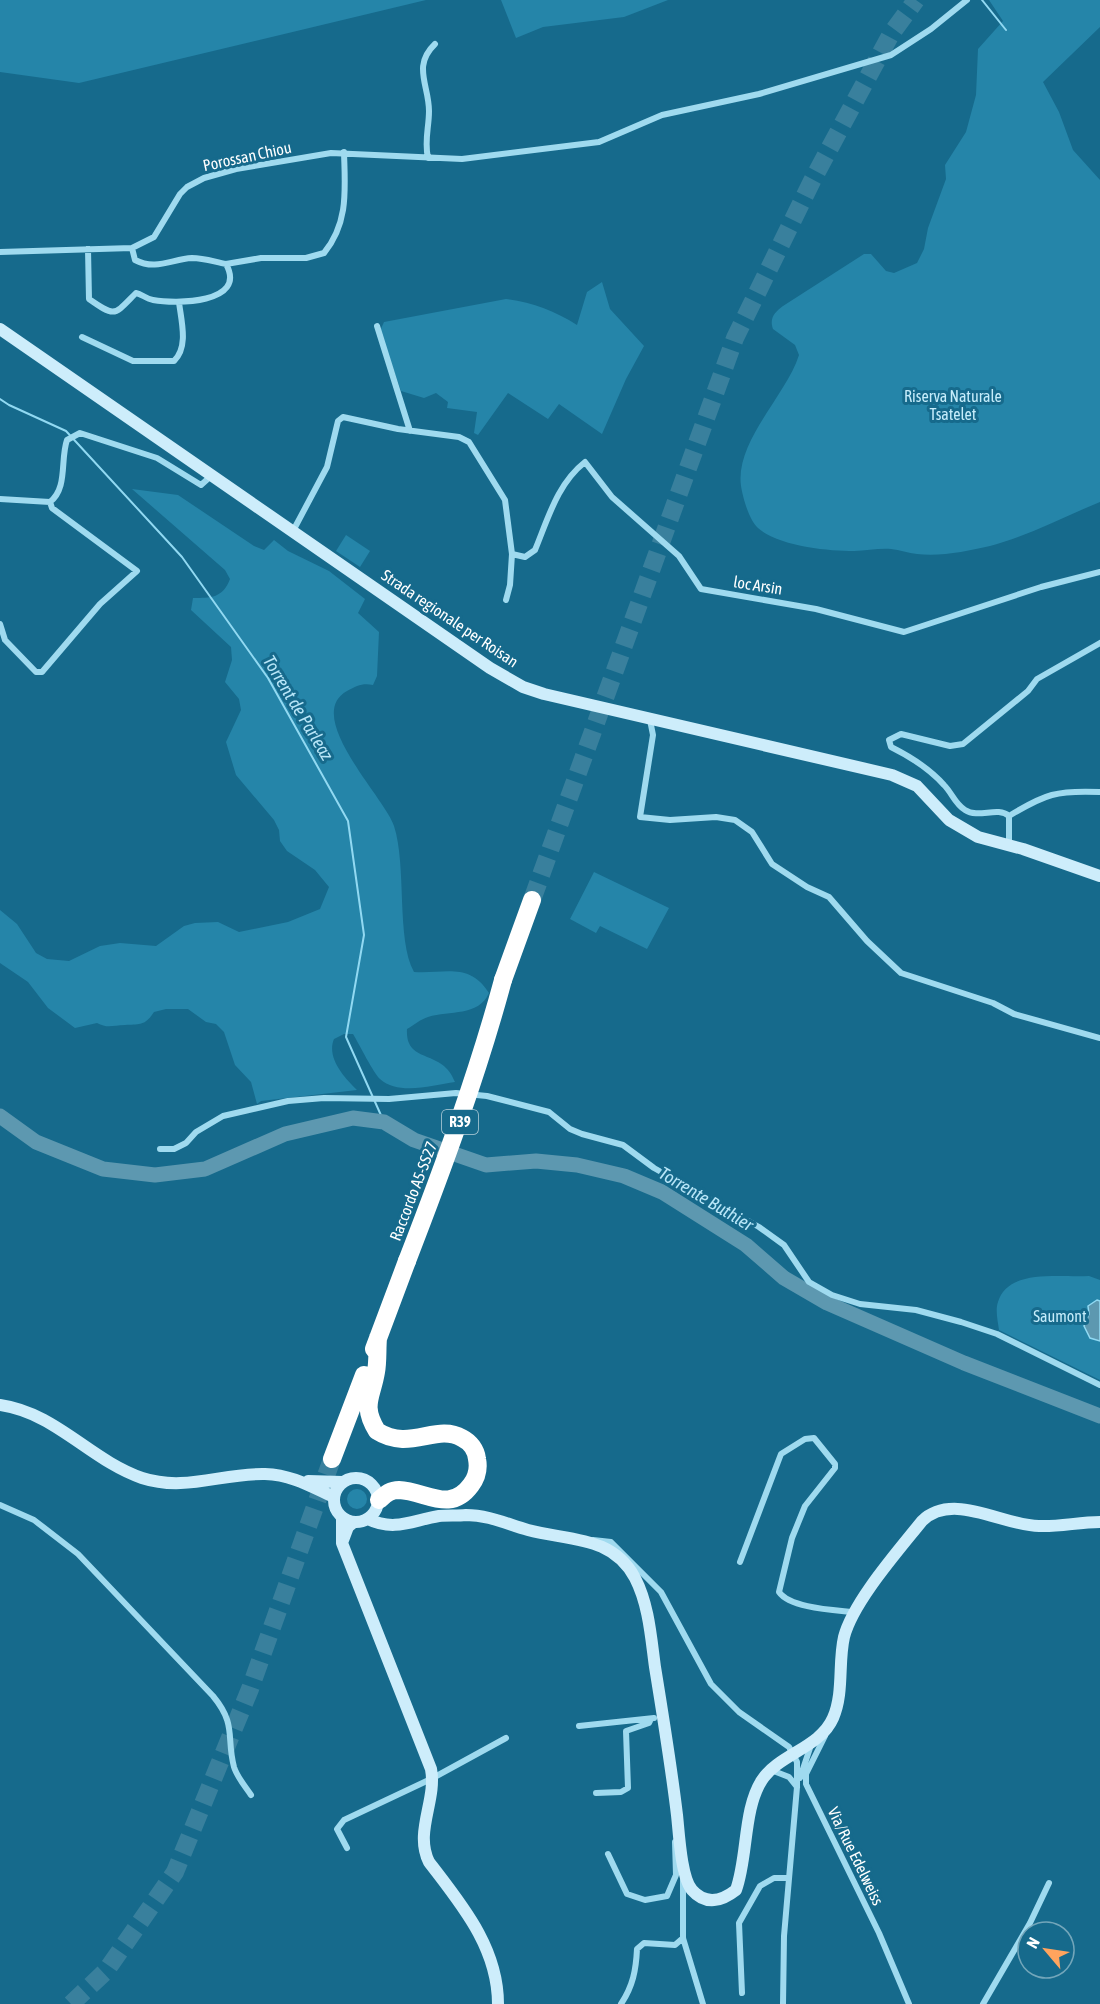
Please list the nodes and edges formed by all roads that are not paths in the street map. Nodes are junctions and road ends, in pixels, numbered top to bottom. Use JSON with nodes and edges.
{"nodes":[{"id":1,"x":967,"y":0,"type":"edge"},
{"id":2,"x":435,"y":44,"type":"dead end"},
{"id":3,"x":344,"y":152,"type":"junction"},
{"id":4,"x":428,"y":158,"type":"junction"},
{"id":5,"x":132,"y":248,"type":"junction"},
{"id":6,"x":88,"y":249,"type":"junction"},
{"id":7,"x":0,"y":252,"type":"edge"},
{"id":8,"x":226,"y":264,"type":"junction"},
{"id":9,"x":179,"y":302,"type":"junction"},
{"id":10,"x":377,"y":326,"type":"dead end"},
{"id":11,"x":0,"y":329,"type":"edge"},
{"id":12,"x":81,"y":337,"type":"dead end"},
{"id":13,"x":410,"y":431,"type":"junction"},
{"id":14,"x":211,"y":476,"type":"junction"},
{"id":15,"x":0,"y":499,"type":"edge"},
{"id":16,"x":50,"y":502,"type":"junction"},
{"id":17,"x":293,"y":531,"type":"junction"},
{"id":18,"x":512,"y":554,"type":"junction"},
{"id":19,"x":1100,"y":572,"type":"edge"},
{"id":20,"x":506,"y":600,"type":"dead end"},
{"id":21,"x":0,"y":624,"type":"edge"},
{"id":22,"x":1100,"y":643,"type":"edge"},
{"id":23,"x":650,"y":719,"type":"junction"},
{"id":24,"x":1100,"y":792,"type":"edge"},
{"id":25,"x":1009,"y":816,"type":"junction"},
{"id":26,"x":1009,"y":845,"type":"junction"},
{"id":27,"x":1100,"y":876,"type":"edge"},
{"id":28,"x":532,"y":900,"type":"tunnel mouth"},
{"id":29,"x":1100,"y":1038,"type":"edge"},
{"id":30,"x":160,"y":1149,"type":"dead end"},
{"id":31,"x":378,"y":1338,"type":"junction"},
{"id":32,"x":1100,"y":1385,"type":"edge"},
{"id":33,"x":0,"y":1405,"type":"edge"},
{"id":34,"x":332,"y":1459,"type":"tunnel mouth"},
{"id":35,"x":304,"y":1481,"type":"junction"},
{"id":36,"x":342,"y":1482,"type":"junction"},
{"id":37,"x":334,"y":1497,"type":"junction"},
{"id":38,"x":378,"y":1504,"type":"junction"},
{"id":39,"x":0,"y":1505,"type":"edge"},
{"id":40,"x":369,"y":1519,"type":"junction"},
{"id":41,"x":348,"y":1520,"type":"junction"},
{"id":42,"x":1100,"y":1522,"type":"edge"},
{"id":43,"x":403,"y":1525,"type":"junction"},
{"id":44,"x":589,"y":1540,"type":"junction"},
{"id":45,"x":740,"y":1562,"type":"dead end"},
{"id":46,"x":852,"y":1612,"type":"junction"},
{"id":47,"x":657,"y":1718,"type":"junction"},
{"id":48,"x":832,"y":1720,"type":"junction"},
{"id":49,"x":579,"y":1726,"type":"dead end"},
{"id":50,"x":506,"y":1738,"type":"dead end"},
{"id":51,"x":813,"y":1740,"type":"junction"},
{"id":52,"x":794,"y":1754,"type":"junction"},
{"id":53,"x":771,"y":1770,"type":"junction"},
{"id":54,"x":433,"y":1778,"type":"junction"},
{"id":55,"x":797,"y":1787,"type":"junction"},
{"id":56,"x":596,"y":1793,"type":"dead end"},
{"id":57,"x":251,"y":1795,"type":"dead end"},
{"id":58,"x":678,"y":1823,"type":"junction"},
{"id":59,"x":347,"y":1848,"type":"dead end"},
{"id":60,"x":608,"y":1854,"type":"dead end"},
{"id":61,"x":683,"y":1864,"type":"junction"},
{"id":62,"x":789,"y":1878,"type":"junction"},
{"id":63,"x":1049,"y":1883,"type":"dead end"},
{"id":64,"x":683,"y":1938,"type":"junction"},
{"id":65,"x":742,"y":1993,"type":"dead end"},
{"id":66,"x":498,"y":2004,"type":"edge"},
{"id":67,"x":621,"y":2004,"type":"edge"},
{"id":68,"x":703,"y":2004,"type":"edge"},
{"id":69,"x":783,"y":2004,"type":"edge"},
{"id":70,"x":909,"y":2004,"type":"edge"},
{"id":71,"x":983,"y":2004,"type":"edge"}],
"edges":[{"from":1,"to":4,"type":"street","name":"Porossan Chiou"},
{"from":2,"to":4,"type":"street"},
{"from":3,"to":4,"type":"street","name":"Porossan Chiou"},
{"from":3,"to":5,"type":"street","name":"Porossan Chiou"},
{"from":3,"to":8,"type":"street"},
{"from":5,"to":6,"type":"street"},
{"from":5,"to":8,"type":"street"},
{"from":6,"to":7,"type":"street"},
{"from":6,"to":9,"type":"street"},
{"from":8,"to":9,"type":"street"},
{"from":9,"to":12,"type":"street"},
{"from":10,"to":13,"type":"street"},
{"from":11,"to":14,"type":"main road","name":"Strada regionale per Roisan"},
{"from":13,"to":17,"type":"street"},
{"from":13,"to":18,"type":"street"},
{"from":14,"to":16,"type":"street"},
{"from":14,"to":17,"type":"main road","name":"Strada regionale per Roisan"},
{"from":15,"to":16,"type":"street"},
{"from":16,"to":21,"type":"street"},
{"from":17,"to":23,"type":"main road","name":"Strada regionale per Roisan"},
{"from":18,"to":19,"type":"street","name":"loc Arsin"},
{"from":18,"to":20,"type":"street"},
{"from":22,"to":25,"type":"street"},
{"from":23,"to":26,"type":"main road","name":"Strada regionale per Roisan"},
{"from":23,"to":29,"type":"street"},
{"from":24,"to":25,"type":"street"},
{"from":25,"to":26,"type":"street"},
{"from":26,"to":27,"type":"main road","name":"Strada regionale per Roisan"},
{"from":28,"to":31,"type":"highway","name":"Raccordo A5-SS27","number":"R39","bridge":true},
{"from":30,"to":32,"type":"street"},
{"from":31,"to":34,"type":"highway","name":"Raccordo A5-SS27","number":"R39"},
{"from":31,"to":38,"type":"highway"},
{"from":33,"to":35,"type":"main road"},
{"from":35,"to":36,"type":"main road"},
{"from":35,"to":37,"type":"main road"},
{"from":36,"to":37,"type":"main road"},
{"from":36,"to":38,"type":"main road"},
{"from":37,"to":41,"type":"main road"},
{"from":38,"to":40,"type":"main road"},
{"from":38,"to":43,"type":"main road"},
{"from":39,"to":57,"type":"street"},
{"from":40,"to":41,"type":"main road"},
{"from":40,"to":43,"type":"main road"},
{"from":41,"to":54,"type":"main road"},
{"from":42,"to":46,"type":"main road"},
{"from":43,"to":44,"type":"main road"},
{"from":44,"to":47,"type":"main road"},
{"from":44,"to":52,"type":"street"},
{"from":45,"to":46,"type":"street"},
{"from":46,"to":48,"type":"main road"},
{"from":47,"to":49,"type":"street"},
{"from":47,"to":56,"type":"street"},
{"from":47,"to":58,"type":"main road"},
{"from":48,"to":51,"type":"main road"},
{"from":48,"to":70,"type":"street","name":"Via/Rue Edelweiss"},
{"from":50,"to":54,"type":"street"},
{"from":51,"to":52,"type":"main road"},
{"from":51,"to":55,"type":"street"},
{"from":52,"to":53,"type":"main road"},
{"from":52,"to":55,"type":"street"},
{"from":53,"to":55,"type":"street"},
{"from":53,"to":61,"type":"main road"},
{"from":54,"to":59,"type":"street"},
{"from":54,"to":66,"type":"main road"},
{"from":55,"to":62,"type":"street"},
{"from":58,"to":60,"type":"street"},
{"from":58,"to":61,"type":"main road"},
{"from":61,"to":64,"type":"street"},
{"from":62,"to":65,"type":"street"},
{"from":62,"to":69,"type":"street"},
{"from":63,"to":71,"type":"street"},
{"from":64,"to":67,"type":"street"},
{"from":64,"to":68,"type":"street"}]}
